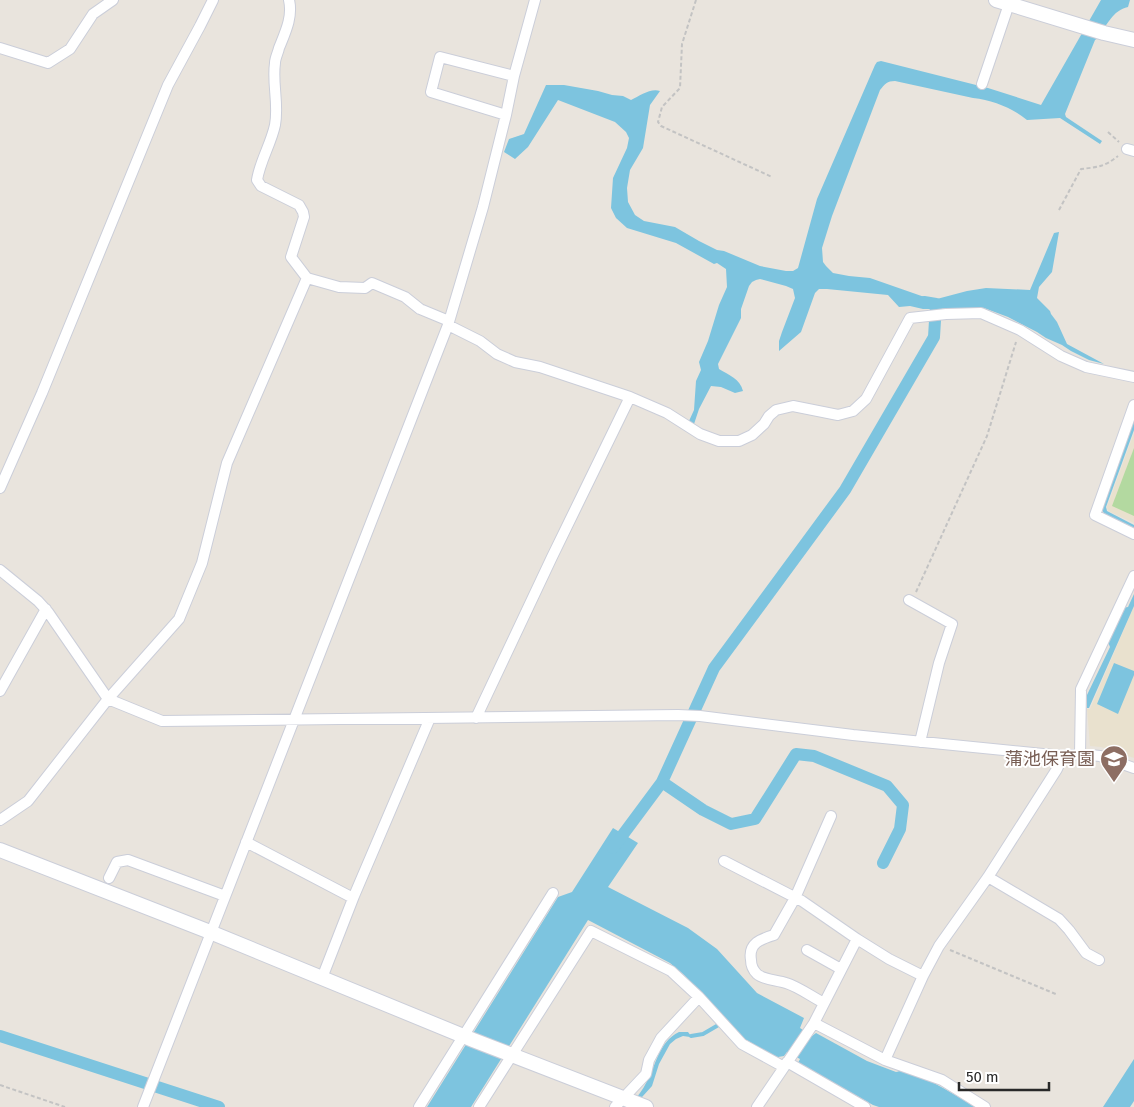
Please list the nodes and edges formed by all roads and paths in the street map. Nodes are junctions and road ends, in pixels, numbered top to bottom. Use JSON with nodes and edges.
{"nodes":[{"id":1,"x":114,"y":0,"type":"edge"},
{"id":2,"x":213,"y":0,"type":"edge"},
{"id":3,"x":289,"y":0,"type":"edge"},
{"id":4,"x":535,"y":0,"type":"edge"},
{"id":5,"x":696,"y":0,"type":"edge"},
{"id":6,"x":1002,"y":2,"type":"edge"},
{"id":7,"x":1134,"y":40,"type":"edge"},
{"id":8,"x":0,"y":48,"type":"edge"},
{"id":9,"x":514,"y":76,"type":"junction"},
{"id":10,"x":982,"y":84,"type":"dead end"},
{"id":11,"x":506,"y":115,"type":"junction"},
{"id":12,"x":1108,"y":132,"type":"dead end"},
{"id":13,"x":1131,"y":150,"type":"edge"},
{"id":14,"x":772,"y":177,"type":"dead end"},
{"id":15,"x":1059,"y":210,"type":"dead end"},
{"id":16,"x":307,"y":278,"type":"junction"},
{"id":17,"x":448,"y":323,"type":"junction"},
{"id":18,"x":1020,"y":330,"type":"junction"},
{"id":19,"x":1134,"y":377,"type":"edge"},
{"id":20,"x":630,"y":397,"type":"junction"},
{"id":21,"x":1134,"y":405,"type":"edge"},
{"id":22,"x":0,"y":488,"type":"edge"},
{"id":23,"x":1134,"y":534,"type":"edge"},
{"id":24,"x":0,"y":570,"type":"edge"},
{"id":25,"x":1134,"y":576,"type":"edge"},
{"id":26,"x":910,"y":600,"type":"joint"},
{"id":27,"x":46,"y":610,"type":"junction"},
{"id":28,"x":0,"y":691,"type":"edge"},
{"id":29,"x":108,"y":699,"type":"junction"},
{"id":30,"x":430,"y":718,"type":"junction"},
{"id":31,"x":476,"y":718,"type":"junction"},
{"id":32,"x":294,"y":720,"type":"junction"},
{"id":33,"x":920,"y":742,"type":"junction"},
{"id":34,"x":1080,"y":754,"type":"junction"},
{"id":35,"x":1062,"y":756,"type":"junction"},
{"id":36,"x":1134,"y":768,"type":"edge"},
{"id":37,"x":831,"y":816,"type":"dead end"},
{"id":38,"x":0,"y":820,"type":"edge"},
{"id":39,"x":246,"y":842,"type":"junction"},
{"id":40,"x":0,"y":850,"type":"edge"},
{"id":41,"x":724,"y":861,"type":"dead end"},
{"id":42,"x":988,"y":877,"type":"junction"},
{"id":43,"x":109,"y":878,"type":"dead end"},
{"id":44,"x":553,"y":893,"type":"dead end"},
{"id":45,"x":225,"y":896,"type":"junction"},
{"id":46,"x":352,"y":898,"type":"junction"},
{"id":47,"x":795,"y":898,"type":"junction"},
{"id":48,"x":210,"y":932,"type":"junction"},
{"id":49,"x":857,"y":939,"type":"junction"},
{"id":50,"x":939,"y":946,"type":"junction"},
{"id":51,"x":807,"y":950,"type":"dead end"},
{"id":52,"x":1099,"y":960,"type":"dead end"},
{"id":53,"x":841,"y":969,"type":"junction"},
{"id":54,"x":923,"y":976,"type":"junction"},
{"id":55,"x":322,"y":978,"type":"junction"},
{"id":56,"x":1058,"y":996,"type":"dead end"},
{"id":57,"x":699,"y":997,"type":"junction"},
{"id":58,"x":824,"y":1003,"type":"junction"},
{"id":59,"x":811,"y":1027,"type":"junction"},
{"id":60,"x":468,"y":1038,"type":"junction"},
{"id":61,"x":506,"y":1053,"type":"junction"},
{"id":62,"x":885,"y":1060,"type":"junction"},
{"id":63,"x":787,"y":1062,"type":"junction"},
{"id":64,"x":0,"y":1085,"type":"edge"},
{"id":65,"x":620,"y":1103,"type":"edge"},
{"id":66,"x":65,"y":1107,"type":"edge"},
{"id":67,"x":143,"y":1107,"type":"edge"},
{"id":68,"x":419,"y":1107,"type":"edge"},
{"id":69,"x":479,"y":1107,"type":"edge"},
{"id":70,"x":646,"y":1107,"type":"edge"},
{"id":71,"x":757,"y":1107,"type":"edge"},
{"id":72,"x":864,"y":1107,"type":"edge"},
{"id":73,"x":985,"y":1107,"type":"edge"}],
"edges":[{"from":1,"to":8,"type":"street"},
{"from":2,"to":22,"type":"street"},
{"from":3,"to":16,"type":"street"},
{"from":4,"to":9,"type":"street"},
{"from":5,"to":14,"type":"path"},
{"from":6,"to":7,"type":"street"},
{"from":6,"to":10,"type":"street"},
{"from":9,"to":11,"type":"street"},
{"from":9,"to":11,"type":"street"},
{"from":11,"to":17,"type":"street"},
{"from":12,"to":13,"type":"path"},
{"from":13,"to":15,"type":"path"},
{"from":16,"to":17,"type":"street"},
{"from":16,"to":29,"type":"street"},
{"from":17,"to":20,"type":"street"},
{"from":17,"to":32,"type":"street"},
{"from":18,"to":19,"type":"street"},
{"from":18,"to":20,"type":"street"},
{"from":18,"to":26,"type":"path"},
{"from":20,"to":31,"type":"street"},
{"from":21,"to":23,"type":"street"},
{"from":24,"to":27,"type":"street"},
{"from":25,"to":34,"type":"street"},
{"from":26,"to":33,"type":"street"},
{"from":27,"to":28,"type":"street"},
{"from":27,"to":29,"type":"street"},
{"from":29,"to":32,"type":"street"},
{"from":29,"to":38,"type":"street"},
{"from":30,"to":31,"type":"street"},
{"from":30,"to":32,"type":"street"},
{"from":30,"to":46,"type":"street"},
{"from":31,"to":33,"type":"street"},
{"from":32,"to":39,"type":"street"},
{"from":33,"to":35,"type":"street"},
{"from":34,"to":35,"type":"street"},
{"from":34,"to":36,"type":"street"},
{"from":35,"to":42,"type":"street"},
{"from":37,"to":47,"type":"street"},
{"from":39,"to":45,"type":"street"},
{"from":39,"to":46,"type":"street"},
{"from":40,"to":48,"type":"street"},
{"from":41,"to":47,"type":"street"},
{"from":42,"to":50,"type":"street"},
{"from":42,"to":52,"type":"street"},
{"from":43,"to":45,"type":"street"},
{"from":44,"to":60,"type":"street"},
{"from":45,"to":48,"type":"street"},
{"from":46,"to":55,"type":"street"},
{"from":47,"to":49,"type":"street"},
{"from":47,"to":58,"type":"street"},
{"from":48,"to":55,"type":"street"},
{"from":48,"to":67,"type":"street"},
{"from":49,"to":53,"type":"street"},
{"from":49,"to":54,"type":"street"},
{"from":50,"to":54,"type":"street"},
{"from":50,"to":56,"type":"path"},
{"from":51,"to":53,"type":"street"},
{"from":53,"to":58,"type":"street"},
{"from":54,"to":62,"type":"street"},
{"from":55,"to":60,"type":"street"},
{"from":57,"to":61,"type":"street"},
{"from":57,"to":63,"type":"street"},
{"from":57,"to":65,"type":"street"},
{"from":58,"to":59,"type":"street"},
{"from":59,"to":62,"type":"street"},
{"from":59,"to":63,"type":"street"},
{"from":60,"to":61,"type":"street"},
{"from":60,"to":68,"type":"street"},
{"from":61,"to":65,"type":"street"},
{"from":61,"to":69,"type":"street"},
{"from":62,"to":73,"type":"street"},
{"from":63,"to":71,"type":"street"},
{"from":63,"to":72,"type":"street"},
{"from":64,"to":66,"type":"path"},
{"from":65,"to":70,"type":"street"}]}
